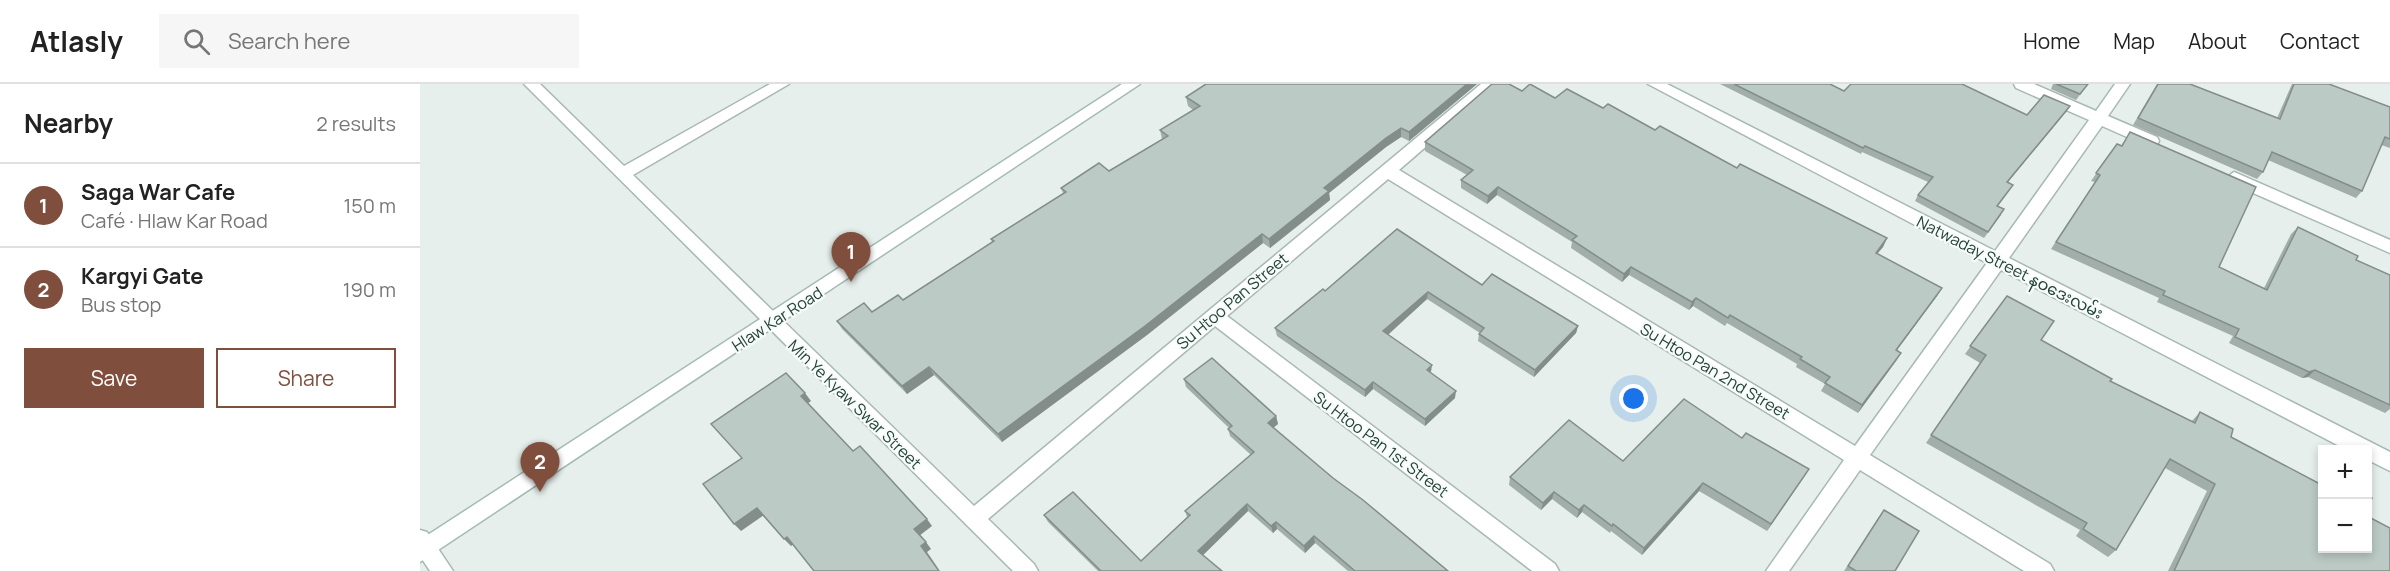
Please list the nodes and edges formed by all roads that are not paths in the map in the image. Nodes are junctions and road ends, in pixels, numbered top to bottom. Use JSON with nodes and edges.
{"nodes":[{"id":1,"x":531,"y":84,"type":"edge"},
{"id":2,"x":782,"y":84,"type":"edge"},
{"id":3,"x":1133,"y":84,"type":"edge"},
{"id":4,"x":1491,"y":84,"type":"edge"},
{"id":5,"x":1655,"y":84,"type":"edge"},
{"id":6,"x":2021,"y":84,"type":"edge"},
{"id":7,"x":2123,"y":84,"type":"edge"},
{"id":8,"x":2098,"y":118,"type":"junction"},
{"id":9,"x":2163,"y":147,"type":"edge"},
{"id":10,"x":2217,"y":170,"type":"edge"},
{"id":11,"x":1387,"y":171,"type":"junction"},
{"id":12,"x":622,"y":174,"type":"junction"},
{"id":13,"x":2390,"y":246,"type":"edge"},
{"id":14,"x":1998,"y":260,"type":"junction"},
{"id":15,"x":1214,"y":316,"type":"junction"},
{"id":16,"x":771,"y":322,"type":"junction"},
{"id":17,"x":2357,"y":445,"type":"edge"},
{"id":18,"x":2372,"y":453,"type":"edge"},
{"id":19,"x":1857,"y":458,"type":"junction"},
{"id":20,"x":2390,"y":462,"type":"edge"},
{"id":21,"x":974,"y":519,"type":"junction"},
{"id":22,"x":422,"y":547,"type":"edge"},
{"id":23,"x":442,"y":571,"type":"edge"},
{"id":24,"x":1027,"y":571,"type":"edge"},
{"id":25,"x":1548,"y":571,"type":"edge"},
{"id":26,"x":1777,"y":571,"type":"edge"},
{"id":27,"x":2043,"y":571,"type":"edge"}],
"edges":[{"from":1,"to":12,"type":"street","name":"Min Ye Kyaw Swar Street"},
{"from":2,"to":12,"type":"street"},
{"from":3,"to":16,"type":"street","name":"Hlaw Kar Road"},
{"from":4,"to":11,"type":"street","name":"Su Htoo Pan Street"},
{"from":5,"to":14,"type":"street","name":"Natwaday Street နဝဒေးလမ်း"},
{"from":6,"to":8,"type":"street"},
{"from":7,"to":8,"type":"street"},
{"from":8,"to":9,"type":"street"},
{"from":8,"to":14,"type":"street"},
{"from":10,"to":13,"type":"street"},
{"from":11,"to":15,"type":"street","name":"Su Htoo Pan Street"},
{"from":11,"to":19,"type":"street","name":"Su Htoo Pan 2nd Street"},
{"from":12,"to":16,"type":"street","name":"Min Ye Kyaw Swar Street"},
{"from":14,"to":17,"type":"street","name":"Natwaday Street နဝဒေးလမ်း"},
{"from":14,"to":19,"type":"street"},
{"from":15,"to":21,"type":"street","name":"Su Htoo Pan Street"},
{"from":15,"to":25,"type":"street","name":"Su Htoo Pan 1st Street"},
{"from":16,"to":21,"type":"street","name":"Min Ye Kyaw Swar Street"},
{"from":16,"to":22,"type":"street","name":"Hlaw Kar Road"},
{"from":18,"to":20,"type":"street","name":"Natwaday Street နဝဒေးလမ်း"},
{"from":19,"to":26,"type":"street"},
{"from":19,"to":27,"type":"street","name":"Su Htoo Pan 2nd Street"},
{"from":21,"to":24,"type":"street","name":"Min Ye Kyaw Swar Street"},
{"from":22,"to":23,"type":"street"}]}
